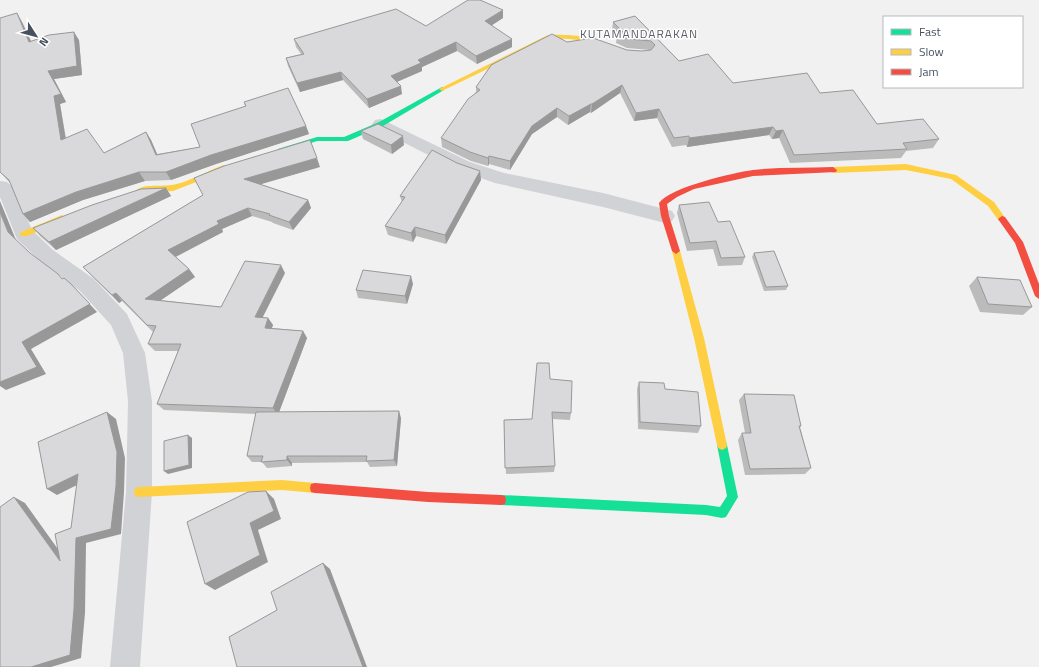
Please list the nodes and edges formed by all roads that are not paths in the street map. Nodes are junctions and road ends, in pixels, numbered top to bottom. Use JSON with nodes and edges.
{"nodes":[{"id":1,"x":622,"y":54,"type":"edge"},
{"id":2,"x":381,"y":124,"type":"junction"},
{"id":3,"x":273,"y":153,"type":"edge"},
{"id":4,"x":230,"y":167,"type":"edge"},
{"id":5,"x":0,"y":187,"type":"edge"},
{"id":6,"x":132,"y":194,"type":"edge"},
{"id":7,"x":68,"y":216,"type":"edge"},
{"id":8,"x":665,"y":216,"type":"junction"},
{"id":9,"x":24,"y":234,"type":"junction"},
{"id":10,"x":1039,"y":296,"type":"edge"},
{"id":11,"x":139,"y":492,"type":"junction"},
{"id":12,"x":125,"y":667,"type":"edge"}],
"edges":[{"from":1,"to":2,"type":"street"},
{"from":2,"to":3,"type":"street"},
{"from":2,"to":8,"type":"street"},
{"from":4,"to":6,"type":"street"},
{"from":5,"to":9,"type":"street"},
{"from":7,"to":9,"type":"street"},
{"from":8,"to":10,"type":"street"},
{"from":8,"to":11,"type":"street"},
{"from":9,"to":11,"type":"street"},
{"from":11,"to":12,"type":"street"}]}
